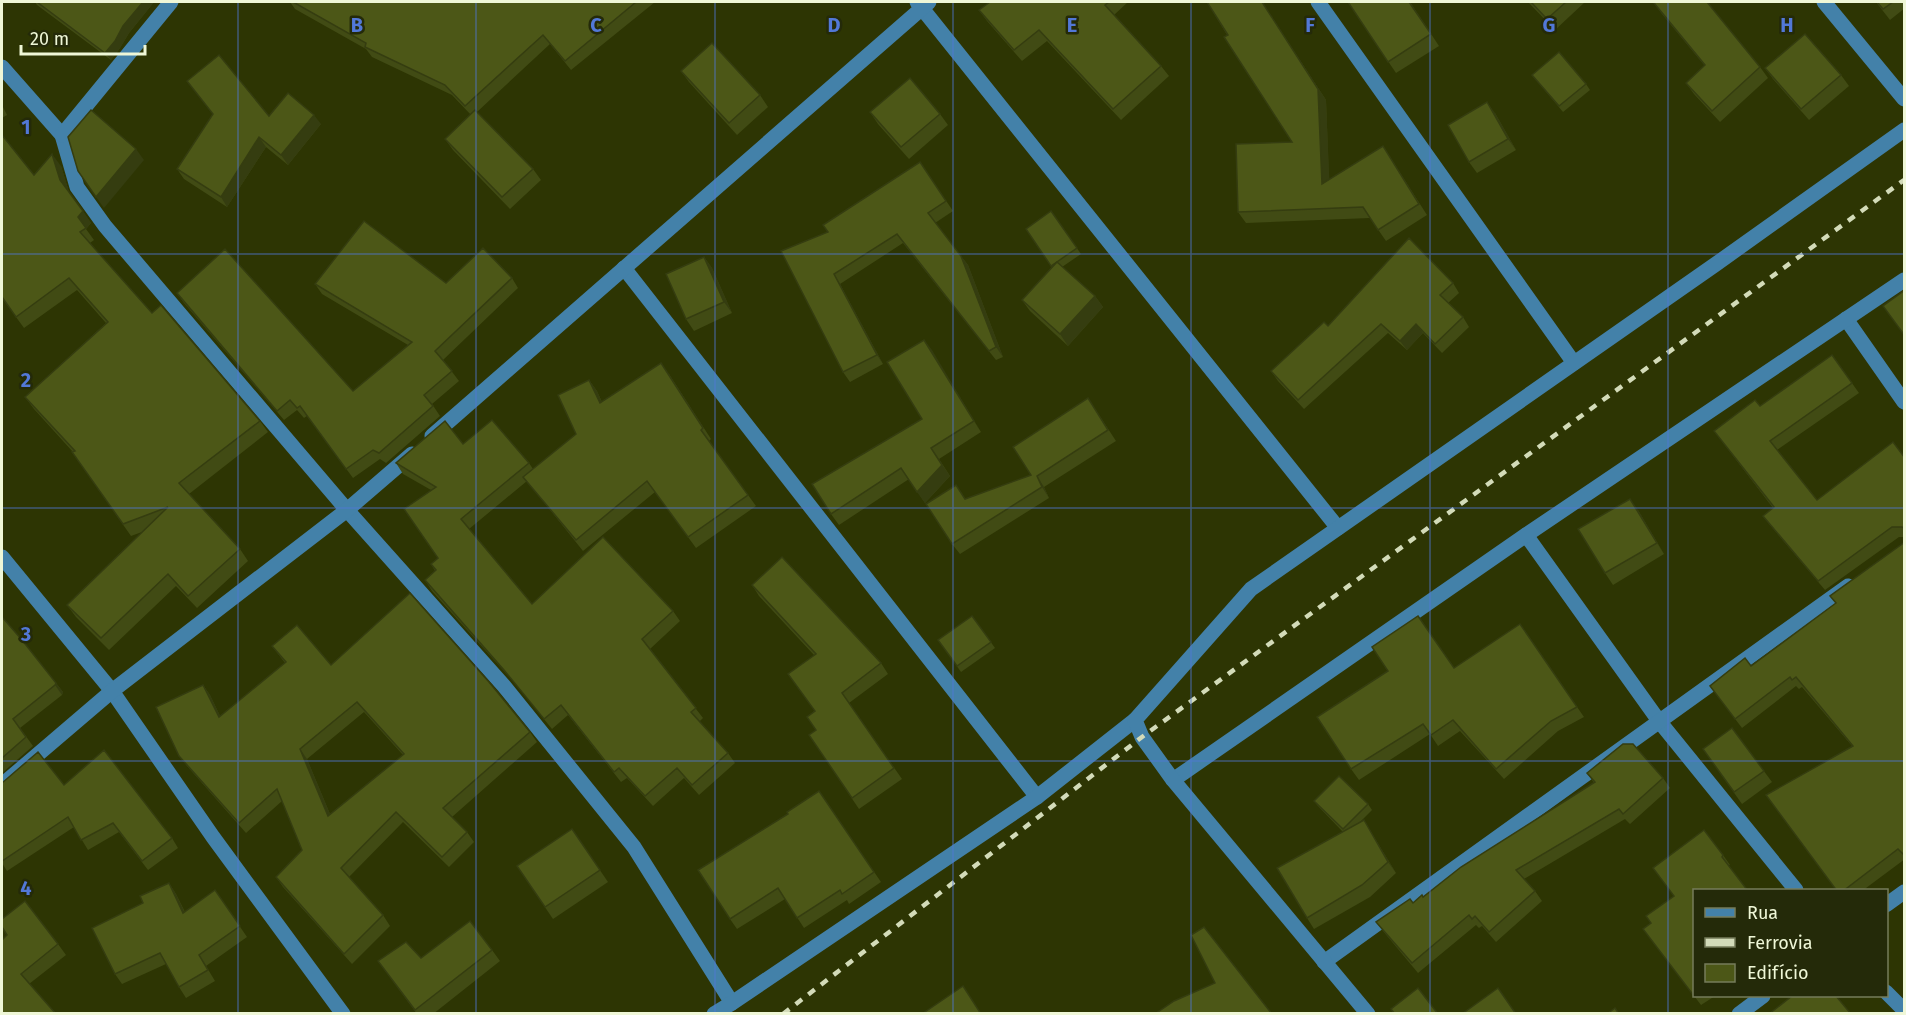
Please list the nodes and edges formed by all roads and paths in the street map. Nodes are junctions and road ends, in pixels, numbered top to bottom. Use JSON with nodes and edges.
{"nodes":[{"id":1,"x":171,"y":2,"type":"edge"},
{"id":2,"x":1318,"y":2,"type":"edge"},
{"id":3,"x":1824,"y":2,"type":"edge"},
{"id":4,"x":923,"y":3,"type":"edge"},
{"id":5,"x":2,"y":67,"type":"edge"},
{"id":6,"x":1905,"y":99,"type":"edge"},
{"id":7,"x":1905,"y":130,"type":"edge"},
{"id":8,"x":62,"y":135,"type":"junction"},
{"id":9,"x":624,"y":268,"type":"junction"},
{"id":10,"x":1905,"y":280,"type":"edge"},
{"id":11,"x":1846,"y":319,"type":"junction"},
{"id":12,"x":1574,"y":363,"type":"junction"},
{"id":13,"x":1905,"y":402,"type":"edge"},
{"id":14,"x":347,"y":510,"type":"junction"},
{"id":15,"x":1338,"y":528,"type":"junction"},
{"id":16,"x":1526,"y":535,"type":"junction"},
{"id":17,"x":2,"y":557,"type":"edge"},
{"id":18,"x":1857,"y":579,"type":"edge"},
{"id":19,"x":112,"y":691,"type":"junction"},
{"id":20,"x":1135,"y":720,"type":"junction"},
{"id":21,"x":1659,"y":721,"type":"junction"},
{"id":22,"x":1173,"y":780,"type":"junction"},
{"id":23,"x":2,"y":785,"type":"edge"},
{"id":24,"x":1037,"y":797,"type":"junction"},
{"id":25,"x":1794,"y":889,"type":"edge"},
{"id":26,"x":1905,"y":892,"type":"edge"},
{"id":27,"x":1888,"y":904,"type":"edge"},
{"id":28,"x":1324,"y":962,"type":"junction"},
{"id":29,"x":1888,"y":993,"type":"edge"},
{"id":30,"x":1762,"y":997,"type":"edge"},
{"id":31,"x":732,"y":1003,"type":"junction"},
{"id":32,"x":1905,"y":1010,"type":"edge"},
{"id":33,"x":343,"y":1014,"type":"edge"},
{"id":34,"x":714,"y":1014,"type":"edge"},
{"id":35,"x":1368,"y":1014,"type":"edge"},
{"id":36,"x":1738,"y":1014,"type":"edge"}],
"edges":[{"from":1,"to":8,"type":"street"},
{"from":2,"to":12,"type":"street"},
{"from":3,"to":6,"type":"street"},
{"from":4,"to":9,"type":"street"},
{"from":4,"to":15,"type":"street"},
{"from":5,"to":8,"type":"street"},
{"from":7,"to":12,"type":"street"},
{"from":8,"to":14,"type":"street"},
{"from":9,"to":14,"type":"street"},
{"from":9,"to":24,"type":"street"},
{"from":10,"to":11,"type":"street"},
{"from":11,"to":13,"type":"street"},
{"from":11,"to":16,"type":"street"},
{"from":12,"to":15,"type":"street"},
{"from":14,"to":19,"type":"street"},
{"from":14,"to":31,"type":"street"},
{"from":15,"to":20,"type":"street"},
{"from":16,"to":21,"type":"street"},
{"from":16,"to":22,"type":"street"},
{"from":17,"to":19,"type":"street"},
{"from":18,"to":21,"type":"street"},
{"from":19,"to":23,"type":"street"},
{"from":19,"to":33,"type":"street"},
{"from":20,"to":22,"type":"street"},
{"from":20,"to":24,"type":"street"},
{"from":21,"to":25,"type":"street"},
{"from":21,"to":28,"type":"street"},
{"from":22,"to":28,"type":"street"},
{"from":24,"to":31,"type":"street"},
{"from":26,"to":27,"type":"street"},
{"from":28,"to":35,"type":"street"},
{"from":29,"to":32,"type":"street"},
{"from":30,"to":36,"type":"street"},
{"from":31,"to":34,"type":"street"}]}
